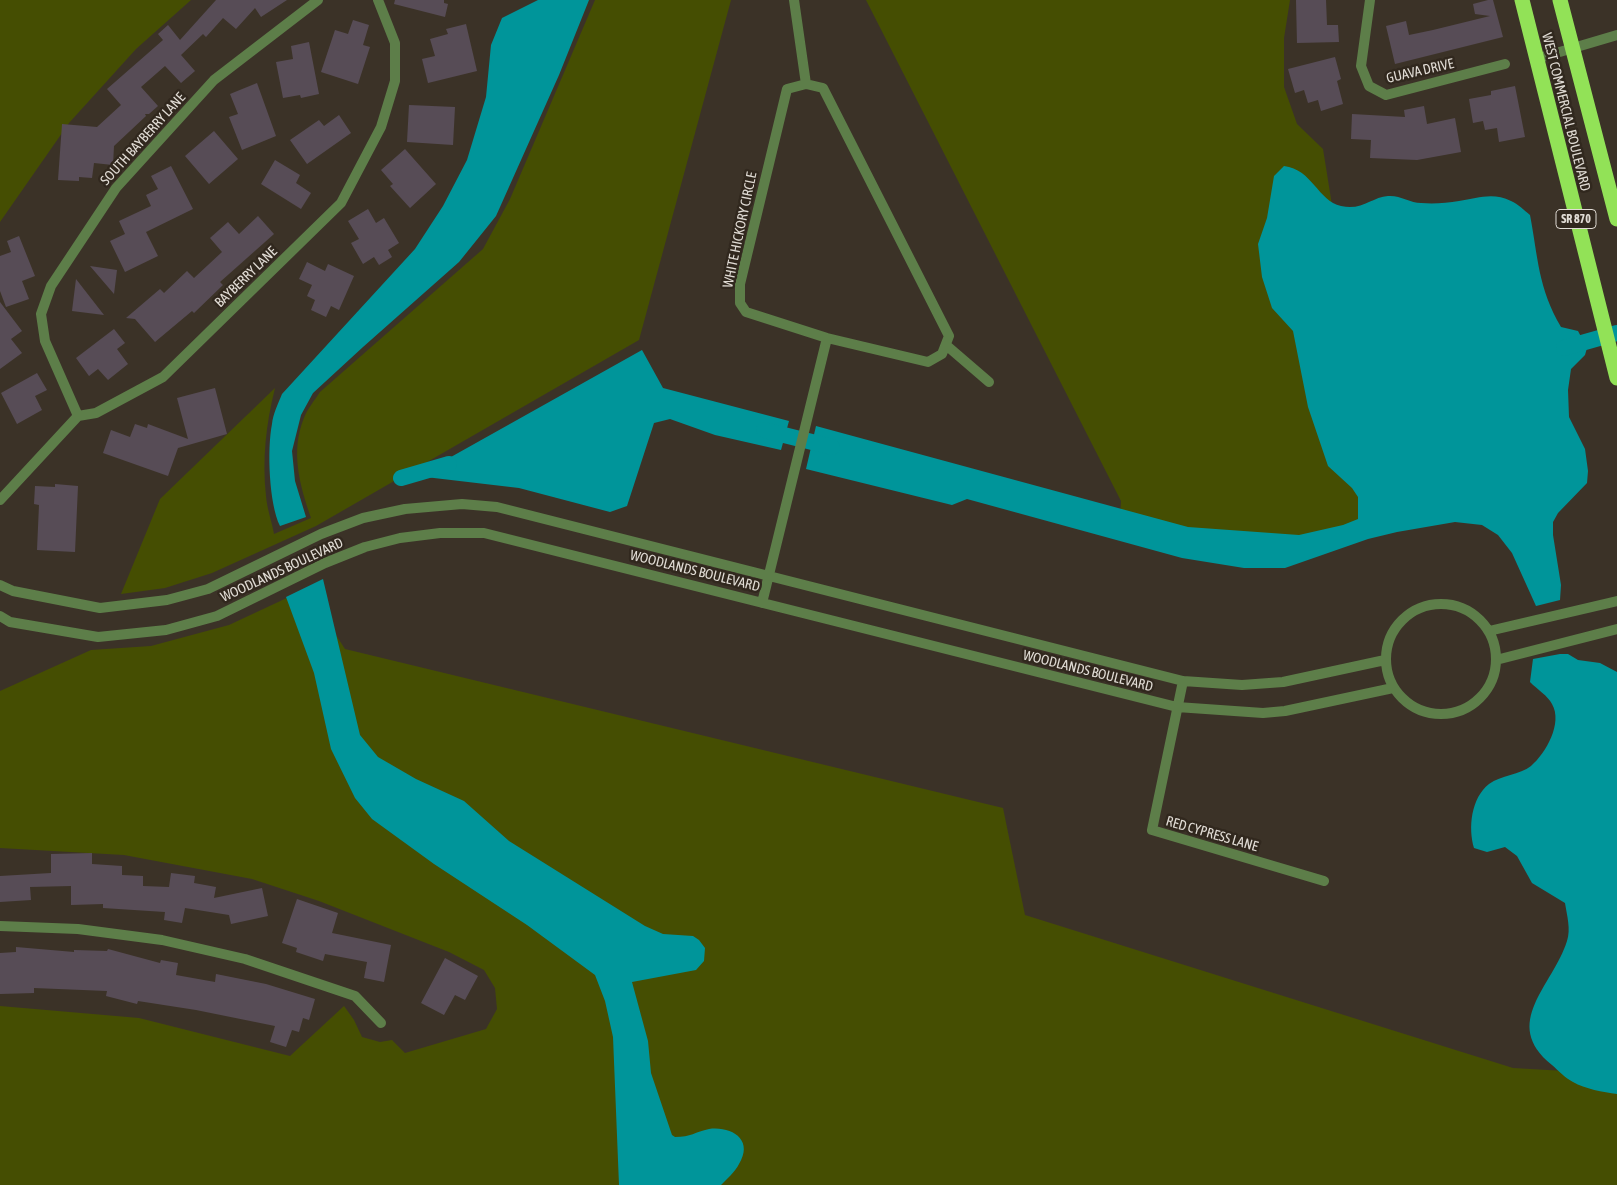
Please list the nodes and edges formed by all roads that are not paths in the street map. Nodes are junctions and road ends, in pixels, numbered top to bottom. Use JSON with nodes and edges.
{"nodes":[{"id":1,"x":318,"y":0,"type":"edge"},
{"id":2,"x":378,"y":0,"type":"edge"},
{"id":3,"x":794,"y":0,"type":"edge"},
{"id":4,"x":1370,"y":0,"type":"edge"},
{"id":5,"x":1522,"y":0,"type":"edge"},
{"id":6,"x":1560,"y":0,"type":"edge"},
{"id":7,"x":1617,"y":34,"type":"edge"},
{"id":8,"x":1572,"y":48,"type":"junction"},
{"id":9,"x":1536,"y":59,"type":"junction"},
{"id":10,"x":1505,"y":64,"type":"dead end"},
{"id":11,"x":806,"y":84,"type":"junction"},
{"id":12,"x":1617,"y":219,"type":"edge"},
{"id":13,"x":827,"y":338,"type":"junction"},
{"id":14,"x":946,"y":345,"type":"junction"},
{"id":15,"x":1617,"y":378,"type":"edge"},
{"id":16,"x":988,"y":382,"type":"dead end"},
{"id":17,"x":78,"y":416,"type":"junction"},
{"id":18,"x":0,"y":500,"type":"edge"},
{"id":19,"x":768,"y":575,"type":"junction"},
{"id":20,"x":0,"y":585,"type":"edge"},
{"id":21,"x":1617,"y":601,"type":"edge"},
{"id":22,"x":762,"y":603,"type":"junction"},
{"id":23,"x":0,"y":616,"type":"edge"},
{"id":24,"x":1617,"y":629,"type":"edge"},
{"id":25,"x":1489,"y":631,"type":"junction"},
{"id":26,"x":1385,"y":660,"type":"junction"},
{"id":27,"x":1496,"y":660,"type":"junction"},
{"id":28,"x":1183,"y":681,"type":"junction"},
{"id":29,"x":1393,"y":688,"type":"junction"},
{"id":30,"x":1177,"y":708,"type":"junction"},
{"id":31,"x":1324,"y":881,"type":"dead end"},
{"id":32,"x":0,"y":926,"type":"edge"},
{"id":33,"x":381,"y":1023,"type":"dead end"}],
"edges":[{"from":1,"to":17,"type":"street","name":"SOUTH BAYBERRY LANE"},
{"from":2,"to":17,"type":"street","name":"BAYBERRY LANE"},
{"from":3,"to":11,"type":"street"},
{"from":4,"to":10,"type":"street","name":"GUAVA DRIVE"},
{"from":5,"to":9,"type":"highway","name":"WEST COMMERCIAL BOULEVARD","number":"SR 870"},
{"from":6,"to":8,"type":"highway","name":"WEST COMMERCIAL BOULEVARD","number":"SR 870"},
{"from":7,"to":8,"type":"street"},
{"from":8,"to":9,"type":"street"},
{"from":8,"to":12,"type":"highway","name":"WEST COMMERCIAL BOULEVARD","number":"SR 870"},
{"from":9,"to":15,"type":"highway","name":"WEST COMMERCIAL BOULEVARD","number":"SR 870"},
{"from":11,"to":13,"type":"street","name":"WHITE HICKORY CIRCLE"},
{"from":11,"to":14,"type":"street"},
{"from":13,"to":14,"type":"street","name":"WHITE HICKORY CIRCLE"},
{"from":13,"to":19,"type":"street"},
{"from":14,"to":16,"type":"street"},
{"from":17,"to":18,"type":"street"},
{"from":19,"to":20,"type":"street","name":"WOODLANDS BOULEVARD"},
{"from":19,"to":22,"type":"street"},
{"from":19,"to":28,"type":"street","name":"WOODLANDS BOULEVARD"},
{"from":21,"to":25,"type":"street"},
{"from":22,"to":23,"type":"street","name":"WOODLANDS BOULEVARD"},
{"from":22,"to":30,"type":"street","name":"WOODLANDS BOULEVARD"},
{"from":24,"to":27,"type":"street"},
{"from":25,"to":26,"type":"street"},
{"from":25,"to":27,"type":"street"},
{"from":26,"to":28,"type":"street","name":"WOODLANDS BOULEVARD"},
{"from":26,"to":29,"type":"street"},
{"from":27,"to":29,"type":"street"},
{"from":28,"to":30,"type":"street","name":"RED CYPRESS LANE"},
{"from":29,"to":30,"type":"street","name":"WOODLANDS BOULEVARD"},
{"from":30,"to":31,"type":"street","name":"RED CYPRESS LANE"},
{"from":32,"to":33,"type":"street"}]}
